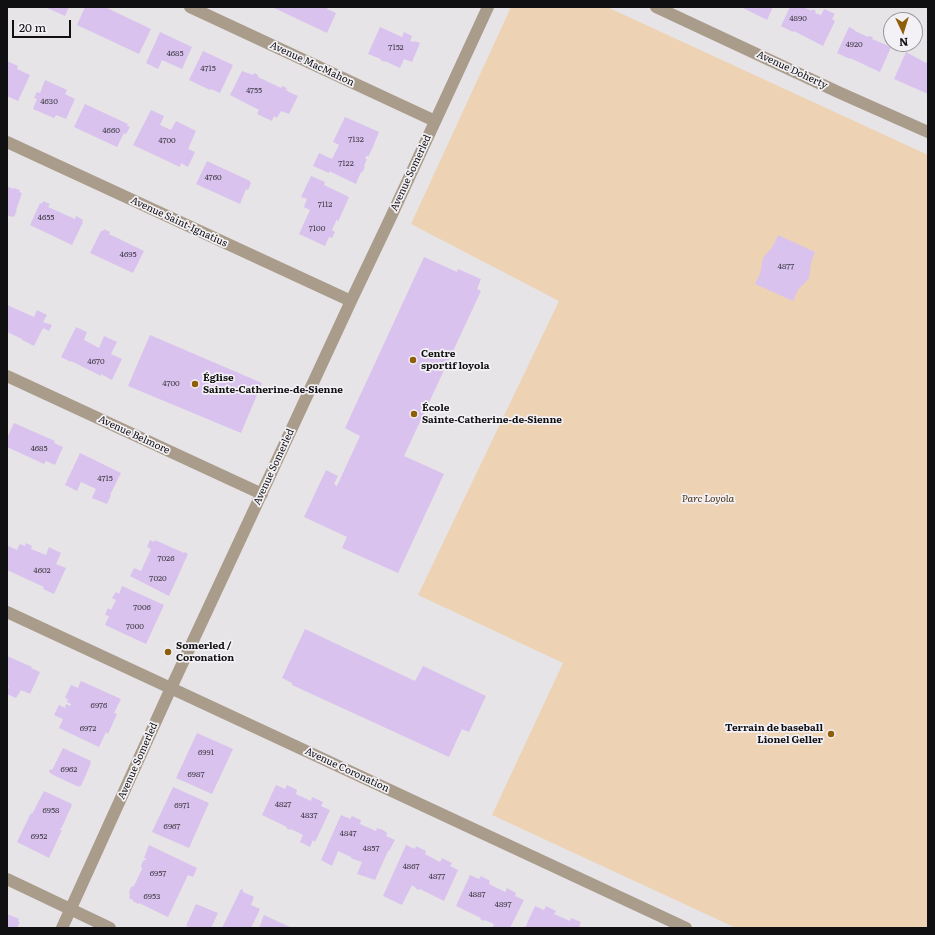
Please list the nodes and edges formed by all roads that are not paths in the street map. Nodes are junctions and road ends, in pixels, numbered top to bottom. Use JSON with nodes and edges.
{"nodes":[{"id":1,"x":190,"y":7,"type":"edge"},
{"id":2,"x":488,"y":7,"type":"edge"},
{"id":3,"x":656,"y":7,"type":"edge"},
{"id":4,"x":435,"y":121,"type":"junction"},
{"id":5,"x":928,"y":132,"type":"edge"},
{"id":6,"x":7,"y":142,"type":"edge"},
{"id":7,"x":351,"y":301,"type":"junction"},
{"id":8,"x":7,"y":376,"type":"edge"},
{"id":9,"x":262,"y":494,"type":"junction"},
{"id":10,"x":7,"y":612,"type":"edge"},
{"id":11,"x":171,"y":688,"type":"junction"},
{"id":12,"x":7,"y":879,"type":"edge"},
{"id":13,"x":70,"y":909,"type":"junction"},
{"id":14,"x":62,"y":928,"type":"edge"},
{"id":15,"x":110,"y":928,"type":"edge"},
{"id":16,"x":686,"y":928,"type":"edge"}],
"edges":[{"from":1,"to":4,"type":"street","name":"Avenue MacMahon"},
{"from":2,"to":4,"type":"street","name":"Avenue Somerled"},
{"from":3,"to":5,"type":"street","name":"Avenue Doherty"},
{"from":4,"to":7,"type":"street","name":"Avenue Somerled"},
{"from":6,"to":7,"type":"street","name":"Avenue Saint-Ignatius"},
{"from":7,"to":9,"type":"street","name":"Avenue Somerled"},
{"from":8,"to":9,"type":"street","name":"Avenue Belmore"},
{"from":9,"to":11,"type":"street","name":"Avenue Somerled"},
{"from":10,"to":11,"type":"street","name":"Avenue Coronation"},
{"from":11,"to":13,"type":"street","name":"Avenue Somerled"},
{"from":11,"to":16,"type":"street","name":"Avenue Coronation"},
{"from":12,"to":13,"type":"street"},
{"from":13,"to":14,"type":"street","name":"Avenue Somerled"},
{"from":13,"to":15,"type":"street"}]}
